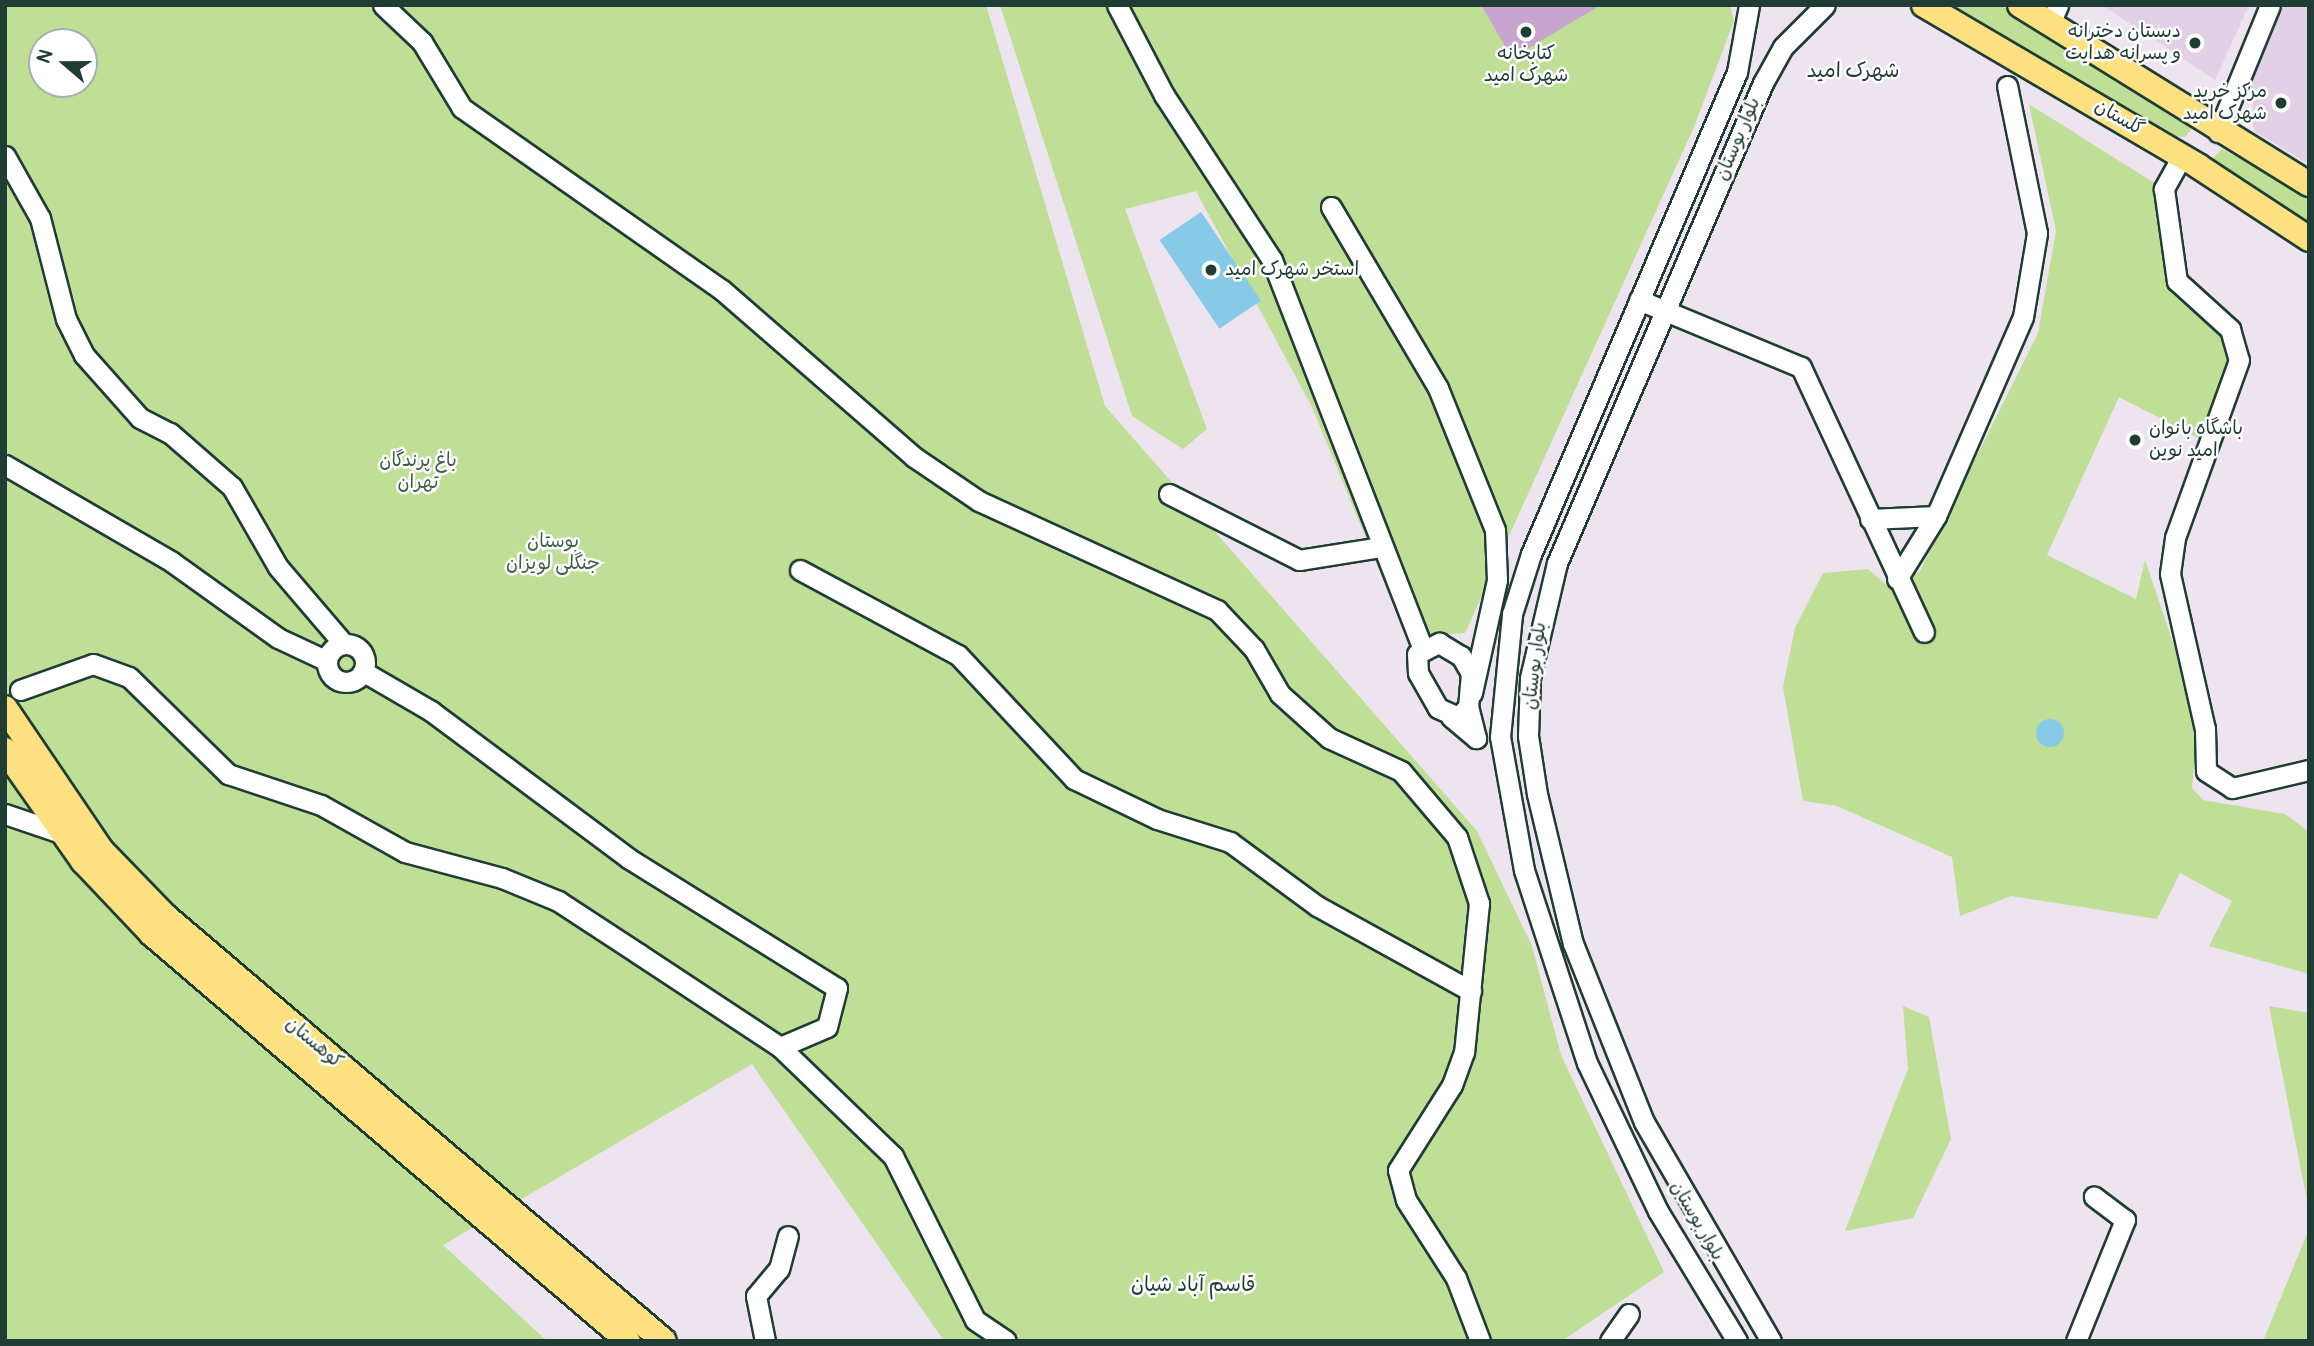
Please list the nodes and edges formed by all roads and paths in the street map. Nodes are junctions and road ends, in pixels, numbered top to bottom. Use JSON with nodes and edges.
{"nodes":[{"id":1,"x":383,"y":5,"type":"edge"},
{"id":2,"x":1117,"y":5,"type":"edge"},
{"id":3,"x":1749,"y":5,"type":"edge"},
{"id":4,"x":1825,"y":5,"type":"edge"},
{"id":5,"x":1924,"y":5,"type":"edge"},
{"id":6,"x":2020,"y":5,"type":"edge"},
{"id":7,"x":2270,"y":5,"type":"edge"},
{"id":8,"x":2054,"y":14,"type":"edge"},
{"id":9,"x":2007,"y":86,"type":"dead end"},
{"id":10,"x":2211,"y":128,"type":"junction"},
{"id":11,"x":5,"y":156,"type":"edge"},
{"id":12,"x":2190,"y":161,"type":"junction"},
{"id":13,"x":2309,"y":184,"type":"edge"},
{"id":14,"x":1331,"y":207,"type":"dead end"},
{"id":15,"x":2309,"y":239,"type":"edge"},
{"id":16,"x":1639,"y":300,"type":"junction"},
{"id":17,"x":1664,"y":311,"type":"junction"},
{"id":18,"x":5,"y":465,"type":"edge"},
{"id":19,"x":1169,"y":494,"type":"dead end"},
{"id":20,"x":1936,"y":516,"type":"junction"},
{"id":21,"x":1870,"y":519,"type":"junction"},
{"id":22,"x":1380,"y":547,"type":"junction"},
{"id":23,"x":1531,"y":554,"type":"junction"},
{"id":24,"x":1557,"y":563,"type":"junction"},
{"id":25,"x":800,"y":570,"type":"dead end"},
{"id":26,"x":1897,"y":579,"type":"junction"},
{"id":27,"x":1486,"y":631,"type":"junction"},
{"id":28,"x":1924,"y":632,"type":"dead end"},
{"id":29,"x":343,"y":643,"type":"junction"},
{"id":30,"x":1422,"y":646,"type":"junction"},
{"id":31,"x":1461,"y":656,"type":"junction"},
{"id":32,"x":327,"y":661,"type":"junction"},
{"id":33,"x":363,"y":672,"type":"junction"},
{"id":34,"x":13,"y":699,"type":"edge"},
{"id":35,"x":1470,"y":700,"type":"junction"},
{"id":36,"x":1451,"y":717,"type":"junction"},
{"id":37,"x":1528,"y":736,"type":"junction"},
{"id":38,"x":1500,"y":737,"type":"junction"},
{"id":39,"x":1476,"y":738,"type":"junction"},
{"id":40,"x":5,"y":750,"type":"edge"},
{"id":41,"x":2309,"y":770,"type":"edge"},
{"id":42,"x":5,"y":814,"type":"edge"},
{"id":43,"x":61,"y":833,"type":"junction"},
{"id":44,"x":1471,"y":991,"type":"junction"},
{"id":45,"x":780,"y":1047,"type":"junction"},
{"id":46,"x":1611,"y":1048,"type":"junction"},
{"id":47,"x":1587,"y":1062,"type":"junction"},
{"id":48,"x":1620,"y":1068,"type":"junction"},
{"id":49,"x":428,"y":1154,"type":"junction"},
{"id":50,"x":2094,"y":1197,"type":"dead end"},
{"id":51,"x":788,"y":1236,"type":"dead end"},
{"id":52,"x":1629,"y":1314,"type":"dead end"},
{"id":53,"x":628,"y":1341,"type":"edge"},
{"id":54,"x":664,"y":1341,"type":"edge"},
{"id":55,"x":765,"y":1341,"type":"edge"},
{"id":56,"x":1006,"y":1341,"type":"edge"},
{"id":57,"x":1480,"y":1341,"type":"edge"},
{"id":58,"x":1610,"y":1341,"type":"edge"},
{"id":59,"x":1737,"y":1341,"type":"edge"},
{"id":60,"x":1770,"y":1341,"type":"edge"},
{"id":61,"x":2076,"y":1341,"type":"edge"}],
"edges":[{"from":1,"to":44,"type":"street"},
{"from":2,"to":22,"type":"street"},
{"from":3,"to":16,"type":"street","name":"بلوار بوستان"},
{"from":4,"to":17,"type":"street","name":"بلوار بوستان"},
{"from":5,"to":12,"type":"main road","name":"گلستان"},
{"from":6,"to":8,"type":"main road"},
{"from":7,"to":10,"type":"street"},
{"from":8,"to":10,"type":"main road"},
{"from":9,"to":20,"type":"street"},
{"from":10,"to":12,"type":"main road"},
{"from":10,"to":13,"type":"main road"},
{"from":11,"to":29,"type":"street"},
{"from":12,"to":15,"type":"main road","name":"گلستان"},
{"from":12,"to":41,"type":"street"},
{"from":14,"to":27,"type":"street"},
{"from":16,"to":17,"type":"street"},
{"from":16,"to":23,"type":"street","name":"بلوار بوستان"},
{"from":17,"to":21,"type":"street"},
{"from":17,"to":24,"type":"street","name":"بلوار بوستان"},
{"from":18,"to":32,"type":"street"},
{"from":19,"to":22,"type":"street"},
{"from":20,"to":21,"type":"street"},
{"from":20,"to":26,"type":"street"},
{"from":21,"to":26,"type":"street"},
{"from":22,"to":30,"type":"street"},
{"from":23,"to":24,"type":"street"},
{"from":23,"to":38,"type":"street","name":"بلوار بوستان"},
{"from":24,"to":37,"type":"street","name":"بلوار بوستان"},
{"from":25,"to":44,"type":"street"},
{"from":26,"to":28,"type":"street"},
{"from":27,"to":31,"type":"street"},
{"from":27,"to":35,"type":"street"},
{"from":29,"to":32,"type":"street"},
{"from":29,"to":33,"type":"street"},
{"from":30,"to":31,"type":"street"},
{"from":30,"to":36,"type":"street"},
{"from":31,"to":35,"type":"street"},
{"from":32,"to":33,"type":"street"},
{"from":33,"to":45,"type":"street"},
{"from":34,"to":45,"type":"street"},
{"from":34,"to":49,"type":"main road","name":"کوهستان"},
{"from":35,"to":36,"type":"street"},
{"from":35,"to":39,"type":"street"},
{"from":36,"to":39,"type":"street"},
{"from":37,"to":38,"type":"street"},
{"from":37,"to":46,"type":"street","name":"بلوار بوستان"},
{"from":38,"to":39,"type":"street"},
{"from":38,"to":47,"type":"street","name":"بلوار بوستان"},
{"from":40,"to":43,"type":"main road","name":"کوهستان"},
{"from":42,"to":43,"type":"street"},
{"from":43,"to":49,"type":"main road","name":"کوهستان"},
{"from":44,"to":57,"type":"street"},
{"from":45,"to":56,"type":"street"},
{"from":46,"to":47,"type":"street"},
{"from":46,"to":48,"type":"street","name":"بلوار بوستان"},
{"from":47,"to":48,"type":"street"},
{"from":47,"to":59,"type":"street","name":"بلوار بوستان"},
{"from":48,"to":60,"type":"street","name":"بلوار بوستان"},
{"from":49,"to":53,"type":"main road","name":"کوهستان"},
{"from":49,"to":54,"type":"main road","name":"کوهستان"},
{"from":50,"to":61,"type":"street"},
{"from":51,"to":55,"type":"street"},
{"from":52,"to":58,"type":"street"}]}
